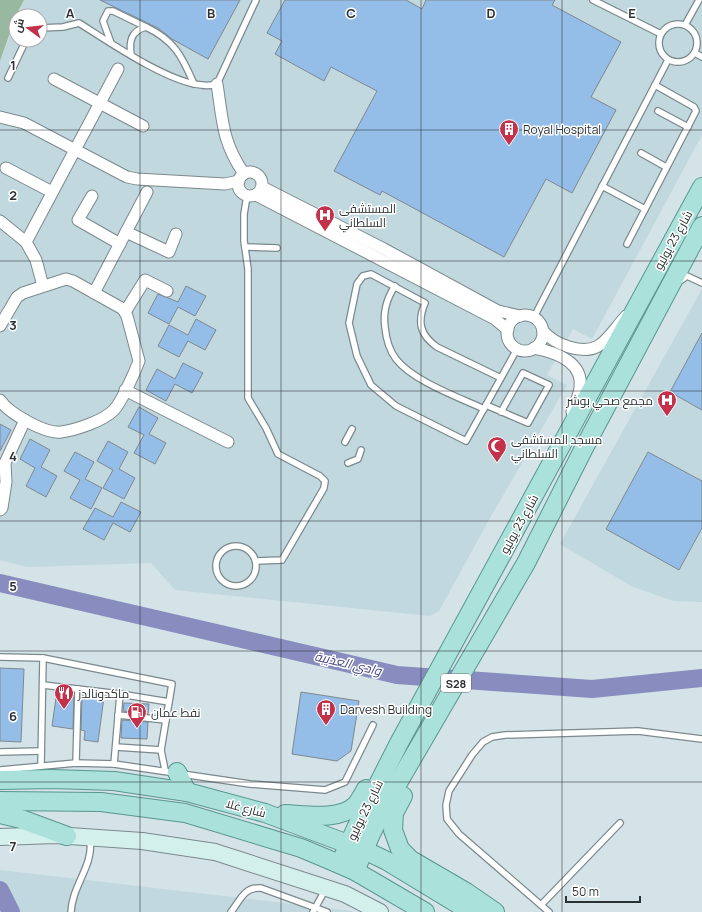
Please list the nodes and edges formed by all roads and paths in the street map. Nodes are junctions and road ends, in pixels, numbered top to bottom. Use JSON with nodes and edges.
{"nodes":[{"id":1,"x":256,"y":0,"type":"edge"},
{"id":2,"x":593,"y":0,"type":"edge"},
{"id":3,"x":699,"y":0,"type":"edge"},
{"id":4,"x":685,"y":25,"type":"junction"},
{"id":5,"x":146,"y":27,"type":"junction"},
{"id":6,"x":48,"y":28,"type":"edge"},
{"id":7,"x":661,"y":34,"type":"junction"},
{"id":8,"x":110,"y":43,"type":"junction"},
{"id":9,"x":22,"y":48,"type":"edge"},
{"id":10,"x":695,"y":53,"type":"junction"},
{"id":11,"x":131,"y":55,"type":"junction"},
{"id":12,"x":702,"y":58,"type":"edge"},
{"id":13,"x":668,"y":60,"type":"junction"},
{"id":14,"x":118,"y":69,"type":"dead end"},
{"id":15,"x":8,"y":78,"type":"dead end"},
{"id":16,"x":54,"y":80,"type":"dead end"},
{"id":17,"x":194,"y":84,"type":"junction"},
{"id":18,"x":218,"y":84,"type":"junction"},
{"id":19,"x":655,"y":85,"type":"junction"},
{"id":20,"x":99,"y":103,"type":"junction"},
{"id":21,"x":658,"y":111,"type":"dead end"},
{"id":22,"x":0,"y":116,"type":"edge"},
{"id":23,"x":143,"y":126,"type":"dead end"},
{"id":24,"x":688,"y":127,"type":"junction"},
{"id":25,"x":74,"y":151,"type":"junction"},
{"id":26,"x":642,"y":153,"type":"dead end"},
{"id":27,"x":666,"y":167,"type":"junction"},
{"id":28,"x":6,"y":168,"type":"dead end"},
{"id":29,"x":242,"y":178,"type":"junction"},
{"id":30,"x":602,"y":186,"type":"junction"},
{"id":31,"x":702,"y":187,"type":"edge"},
{"id":32,"x":52,"y":192,"type":"junction"},
{"id":33,"x":147,"y":192,"type":"dead end"},
{"id":34,"x":255,"y":193,"type":"junction"},
{"id":35,"x":92,"y":196,"type":"dead end"},
{"id":36,"x":645,"y":209,"type":"junction"},
{"id":37,"x":0,"y":221,"type":"edge"},
{"id":38,"x":702,"y":226,"type":"edge"},
{"id":39,"x":126,"y":232,"type":"junction"},
{"id":40,"x":176,"y":234,"type":"dead end"},
{"id":41,"x":26,"y":242,"type":"junction"},
{"id":42,"x":120,"y":244,"type":"junction"},
{"id":43,"x":627,"y":244,"type":"dead end"},
{"id":44,"x":245,"y":247,"type":"junction"},
{"id":45,"x":277,"y":248,"type":"dead end"},
{"id":46,"x":702,"y":283,"type":"edge"},
{"id":47,"x":43,"y":286,"type":"junction"},
{"id":48,"x":395,"y":286,"type":"junction"},
{"id":49,"x":167,"y":291,"type":"dead end"},
{"id":50,"x":94,"y":293,"type":"junction"},
{"id":51,"x":638,"y":302,"type":"junction"},
{"id":52,"x":125,"y":312,"type":"junction"},
{"id":53,"x":520,"y":316,"type":"junction"},
{"id":54,"x":534,"y":317,"type":"junction"},
{"id":55,"x":1,"y":323,"type":"edge"},
{"id":56,"x":508,"y":330,"type":"junction"},
{"id":57,"x":543,"y":331,"type":"junction"},
{"id":58,"x":643,"y":336,"type":"junction"},
{"id":59,"x":517,"y":348,"type":"junction"},
{"id":60,"x":534,"y":348,"type":"junction"},
{"id":61,"x":501,"y":378,"type":"junction"},
{"id":62,"x":125,"y":390,"type":"junction"},
{"id":63,"x":0,"y":400,"type":"edge"},
{"id":64,"x":485,"y":407,"type":"junction"},
{"id":65,"x":501,"y":412,"type":"junction"},
{"id":66,"x":25,"y":420,"type":"junction"},
{"id":67,"x":352,"y":429,"type":"dead end"},
{"id":68,"x":228,"y":442,"type":"dead end"},
{"id":69,"x":345,"y":442,"type":"dead end"},
{"id":70,"x":361,"y":450,"type":"dead end"},
{"id":71,"x":559,"y":450,"type":"junction"},
{"id":72,"x":348,"y":463,"type":"dead end"},
{"id":73,"x":0,"y":510,"type":"edge"},
{"id":74,"x":256,"y":561,"type":"junction"},
{"id":75,"x":0,"y":657,"type":"edge"},
{"id":76,"x":43,"y":658,"type":"junction"},
{"id":77,"x":43,"y":685,"type":"junction"},
{"id":78,"x":78,"y":689,"type":"junction"},
{"id":79,"x":120,"y":694,"type":"junction"},
{"id":80,"x":169,"y":702,"type":"junction"},
{"id":81,"x":118,"y":715,"type":"junction"},
{"id":82,"x":166,"y":720,"type":"junction"},
{"id":83,"x":373,"y":725,"type":"dead end"},
{"id":84,"x":407,"y":729,"type":"junction"},
{"id":85,"x":702,"y":739,"type":"edge"},
{"id":86,"x":422,"y":742,"type":"junction"},
{"id":87,"x":116,"y":747,"type":"junction"},
{"id":88,"x":161,"y":750,"type":"junction"},
{"id":89,"x":41,"y":751,"type":"junction"},
{"id":90,"x":0,"y":752,"type":"edge"},
{"id":91,"x":76,"y":763,"type":"junction"},
{"id":92,"x":114,"y":764,"type":"junction"},
{"id":93,"x":41,"y":765,"type":"junction"},
{"id":94,"x":0,"y":770,"type":"edge"},
{"id":95,"x":171,"y":771,"type":"junction"},
{"id":96,"x":0,"y":780,"type":"edge"},
{"id":97,"x":187,"y":792,"type":"junction"},
{"id":98,"x":0,"y":801,"type":"edge"},
{"id":99,"x":266,"y":813,"type":"junction"},
{"id":100,"x":0,"y":814,"type":"edge"},
{"id":101,"x":620,"y":823,"type":"dead end"},
{"id":102,"x":68,"y":836,"type":"junction"},
{"id":103,"x":0,"y":837,"type":"edge"},
{"id":104,"x":89,"y":837,"type":"junction"},
{"id":105,"x":356,"y":846,"type":"junction"},
{"id":106,"x":348,"y":868,"type":"junction"},
{"id":107,"x":327,"y":888,"type":"junction"},
{"id":108,"x":541,"y":905,"type":"junction"},
{"id":109,"x":314,"y":909,"type":"edge"},
{"id":110,"x":71,"y":912,"type":"edge"},
{"id":111,"x":231,"y":912,"type":"edge"},
{"id":112,"x":328,"y":912,"type":"edge"},
{"id":113,"x":380,"y":912,"type":"edge"},
{"id":114,"x":425,"y":912,"type":"edge"},
{"id":115,"x":471,"y":912,"type":"edge"},
{"id":116,"x":495,"y":912,"type":"edge"},
{"id":117,"x":549,"y":912,"type":"edge"}],
"edges":[{"from":1,"to":18,"type":"lane"},
{"from":2,"to":7,"type":"lane"},
{"from":3,"to":4,"type":"lane"},
{"from":4,"to":7,"type":"lane"},
{"from":4,"to":10,"type":"lane"},
{"from":5,"to":8,"type":"lane"},
{"from":5,"to":11,"type":"lane"},
{"from":5,"to":17,"type":"lane"},
{"from":6,"to":8,"type":"lane"},
{"from":7,"to":13,"type":"lane"},
{"from":8,"to":11,"type":"lane"},
{"from":9,"to":15,"type":"lane"},
{"from":10,"to":12,"type":"lane"},
{"from":10,"to":13,"type":"lane"},
{"from":11,"to":17,"type":"lane"},
{"from":13,"to":19,"type":"lane"},
{"from":14,"to":20,"type":"street"},
{"from":16,"to":20,"type":"street"},
{"from":17,"to":18,"type":"lane"},
{"from":18,"to":29,"type":"street"},
{"from":19,"to":24,"type":"lane"},
{"from":19,"to":30,"type":"lane"},
{"from":20,"to":23,"type":"street"},
{"from":20,"to":25,"type":"street"},
{"from":21,"to":24,"type":"lane"},
{"from":22,"to":25,"type":"street"},
{"from":24,"to":27,"type":"lane"},
{"from":25,"to":29,"type":"street"},
{"from":25,"to":32,"type":"street"},
{"from":26,"to":27,"type":"lane"},
{"from":27,"to":36,"type":"lane"},
{"from":28,"to":32,"type":"street"},
{"from":29,"to":34,"type":"street"},
{"from":29,"to":34,"type":"street"},
{"from":30,"to":36,"type":"lane"},
{"from":30,"to":54,"type":"lane"},
{"from":31,"to":51,"type":"main road","name":"شارع 23 يوليو","number":"S28"},
{"from":32,"to":41,"type":"street"},
{"from":33,"to":39,"type":"street"},
{"from":34,"to":44,"type":"lane"},
{"from":34,"to":53,"type":"street"},
{"from":34,"to":56,"type":"street"},
{"from":35,"to":42,"type":"street"},
{"from":36,"to":43,"type":"lane"},
{"from":37,"to":41,"type":"street"},
{"from":38,"to":58,"type":"main road","name":"شارع 23 يوليو","number":"S28"},
{"from":39,"to":40,"type":"street"},
{"from":39,"to":42,"type":"street"},
{"from":41,"to":47,"type":"street"},
{"from":42,"to":50,"type":"street"},
{"from":44,"to":45,"type":"lane"},
{"from":44,"to":74,"type":"lane"},
{"from":46,"to":58,"type":"lane"},
{"from":47,"to":50,"type":"street"},
{"from":47,"to":55,"type":"street"},
{"from":48,"to":61,"type":"lane"},
{"from":48,"to":64,"type":"lane"},
{"from":48,"to":64,"type":"lane"},
{"from":49,"to":52,"type":"street"},
{"from":50,"to":52,"type":"street"},
{"from":51,"to":57,"type":"street"},
{"from":51,"to":71,"type":"main road","name":"شارع 23 يوليو","number":"S28"},
{"from":52,"to":62,"type":"street"},
{"from":53,"to":54,"type":"street"},
{"from":53,"to":56,"type":"street"},
{"from":54,"to":57,"type":"street"},
{"from":56,"to":59,"type":"street"},
{"from":57,"to":60,"type":"street"},
{"from":58,"to":86,"type":"main road","name":"شارع 23 يوليو","number":"S28"},
{"from":59,"to":60,"type":"street"},
{"from":59,"to":61,"type":"lane"},
{"from":60,"to":71,"type":"street"},
{"from":61,"to":64,"type":"lane"},
{"from":62,"to":66,"type":"street"},
{"from":62,"to":68,"type":"street"},
{"from":63,"to":66,"type":"street"},
{"from":64,"to":65,"type":"lane"},
{"from":65,"to":65,"type":"lane"},
{"from":66,"to":73,"type":"street"},
{"from":67,"to":69,"type":"lane"},
{"from":70,"to":72,"type":"lane"},
{"from":71,"to":84,"type":"main road","name":"شارع 23 يوليو","number":"S28"},
{"from":74,"to":74,"type":"lane"},
{"from":75,"to":76,"type":"lane"},
{"from":76,"to":77,"type":"lane"},
{"from":76,"to":80,"type":"lane"},
{"from":77,"to":78,"type":"lane"},
{"from":77,"to":89,"type":"lane"},
{"from":78,"to":79,"type":"lane"},
{"from":78,"to":91,"type":"lane"},
{"from":79,"to":80,"type":"lane"},
{"from":79,"to":81,"type":"lane"},
{"from":80,"to":82,"type":"lane"},
{"from":81,"to":82,"type":"lane"},
{"from":81,"to":87,"type":"lane"},
{"from":82,"to":88,"type":"lane"},
{"from":83,"to":95,"type":"lane"},
{"from":84,"to":99,"type":"main road"},
{"from":84,"to":105,"type":"main road","name":"شارع 23 يوليو","number":"S28"},
{"from":85,"to":108,"type":"lane"},
{"from":86,"to":105,"type":"main road","name":"شارع 23 يوليو","number":"S28"},
{"from":86,"to":116,"type":"main road"},
{"from":87,"to":88,"type":"lane"},
{"from":87,"to":92,"type":"lane"},
{"from":88,"to":95,"type":"lane"},
{"from":89,"to":90,"type":"lane"},
{"from":89,"to":93,"type":"lane"},
{"from":91,"to":92,"type":"lane"},
{"from":91,"to":93,"type":"lane"},
{"from":92,"to":95,"type":"lane"},
{"from":93,"to":94,"type":"lane"},
{"from":95,"to":97,"type":"main road"},
{"from":96,"to":97,"type":"main road","name":"شارع غلا"},
{"from":97,"to":99,"type":"main road","name":"شارع غلا"},
{"from":98,"to":106,"type":"main road","name":"شارع غلا"},
{"from":99,"to":105,"type":"main road","name":"شارع غلا"},
{"from":100,"to":102,"type":"main road"},
{"from":101,"to":108,"type":"lane"},
{"from":102,"to":103,"type":"street"},
{"from":102,"to":104,"type":"street"},
{"from":104,"to":107,"type":"street"},
{"from":104,"to":110,"type":"lane"},
{"from":105,"to":106,"type":"main road","name":"شارع 23 يوليو","number":"S28"},
{"from":105,"to":115,"type":"main road","name":"شارع غلا"},
{"from":106,"to":114,"type":"main road","name":"شارع غلا"},
{"from":107,"to":109,"type":"lane"},
{"from":107,"to":113,"type":"street"},
{"from":108,"to":117,"type":"lane"},
{"from":109,"to":111,"type":"lane"},
{"from":109,"to":112,"type":"lane"}]}
